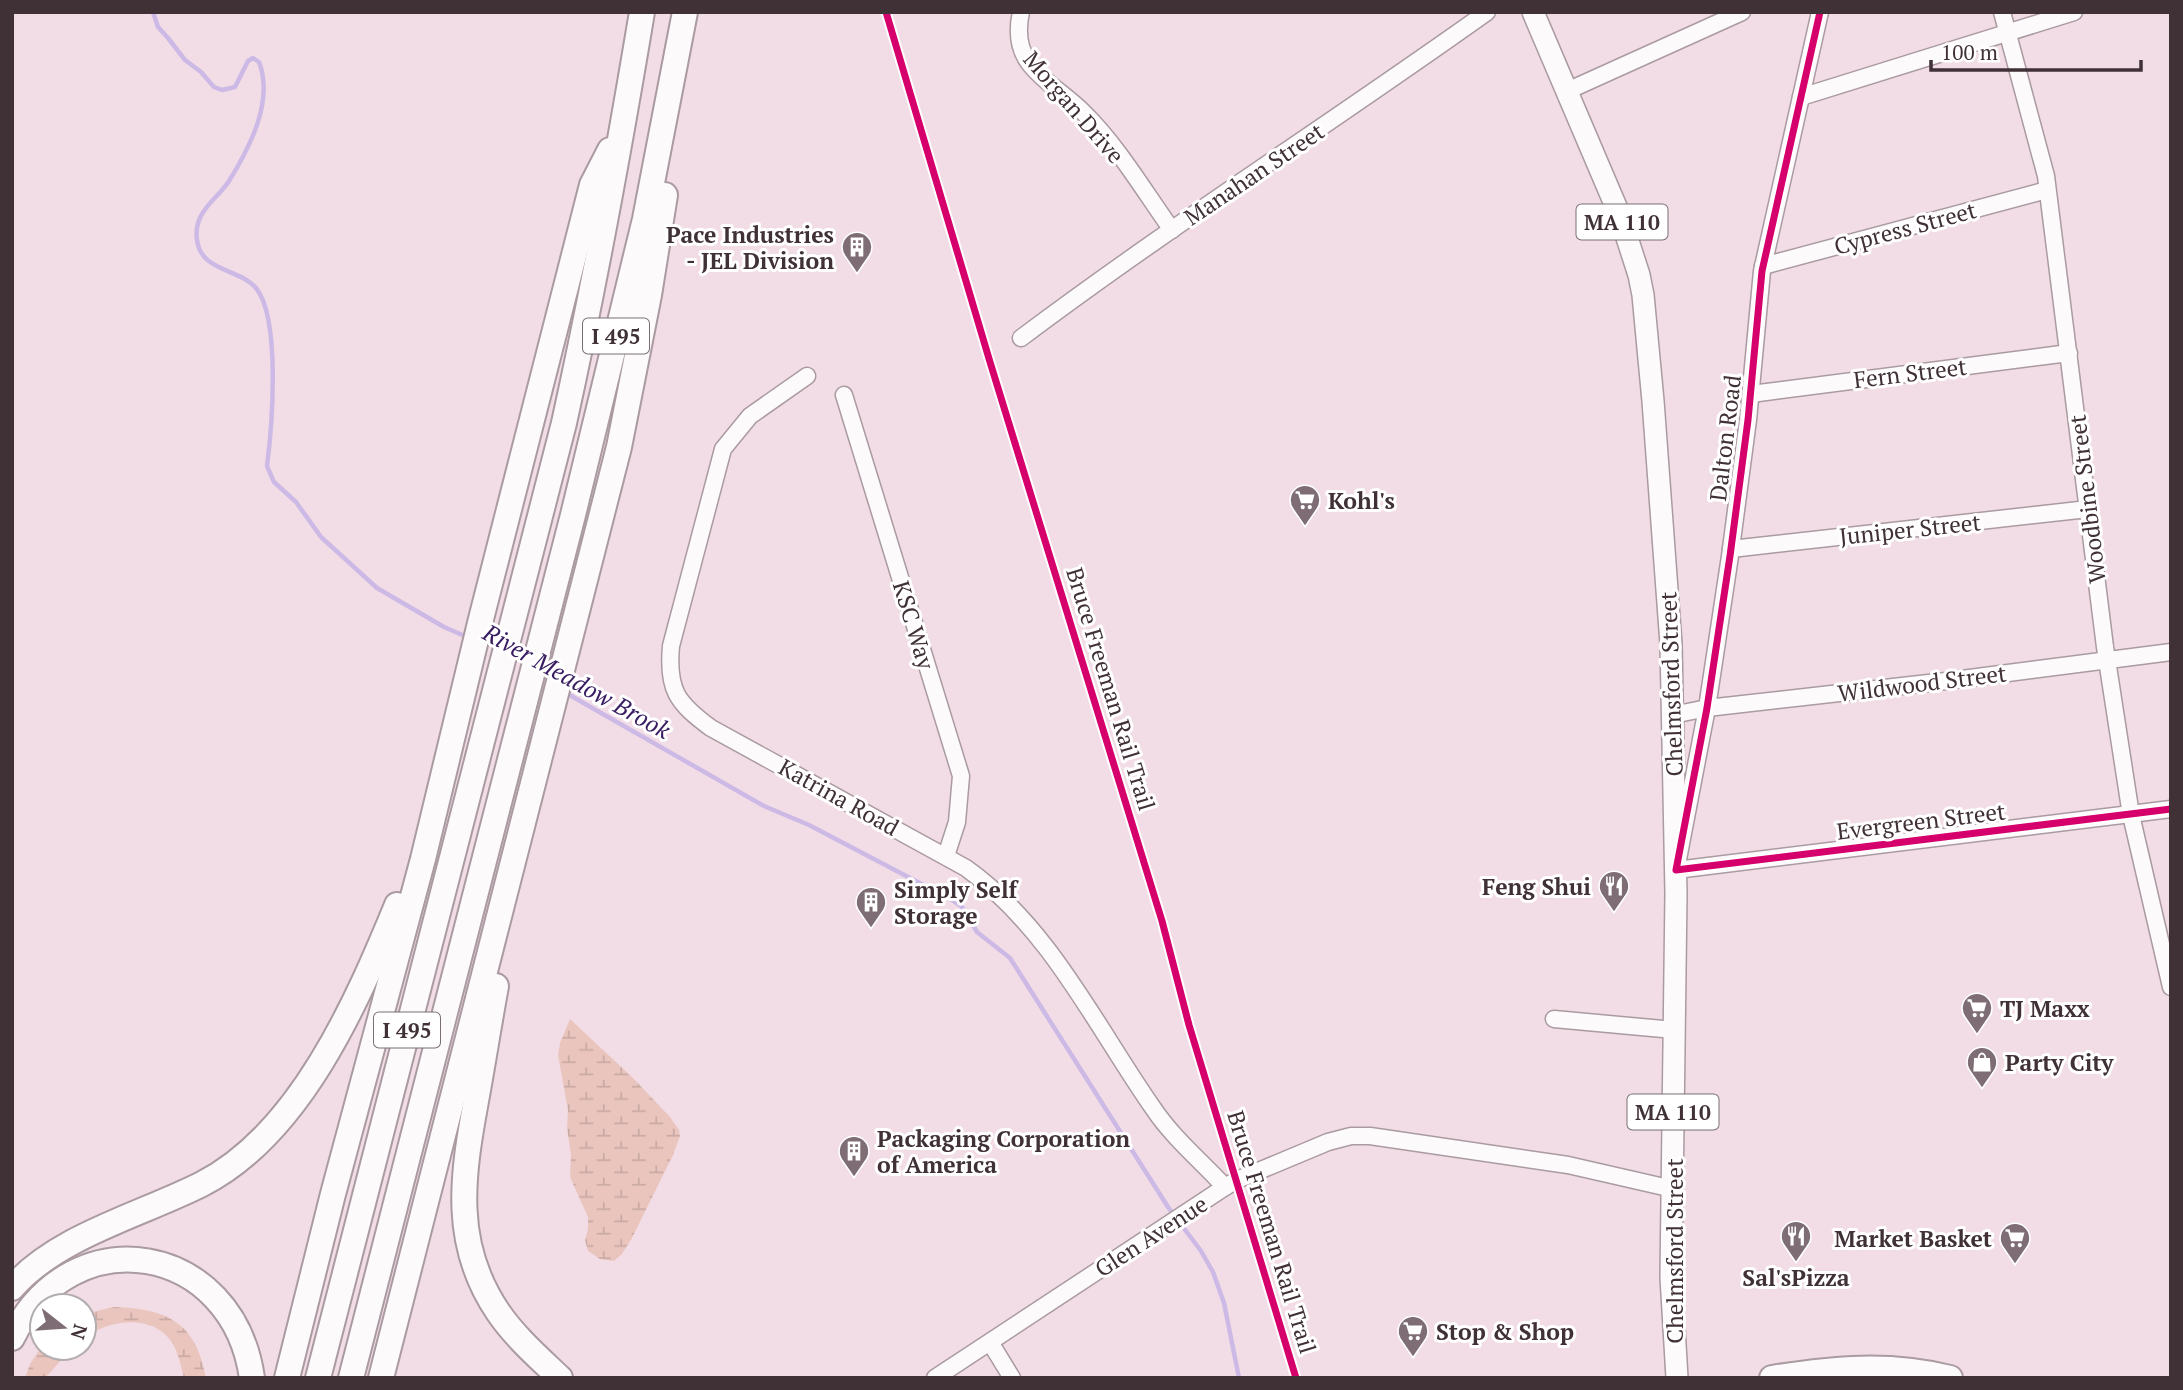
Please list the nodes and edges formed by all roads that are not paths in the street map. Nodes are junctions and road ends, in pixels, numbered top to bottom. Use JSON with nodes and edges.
{"nodes":[{"id":1,"x":642,"y":12,"type":"edge"},
{"id":2,"x":1021,"y":12,"type":"edge"},
{"id":3,"x":1487,"y":12,"type":"edge"},
{"id":4,"x":1533,"y":12,"type":"edge"},
{"id":5,"x":1742,"y":12,"type":"edge"},
{"id":6,"x":1820,"y":12,"type":"edge"},
{"id":7,"x":2002,"y":12,"type":"edge"},
{"id":8,"x":2074,"y":12,"type":"edge"},
{"id":9,"x":685,"y":15,"type":"edge"},
{"id":10,"x":2008,"y":33,"type":"junction"},
{"id":11,"x":1567,"y":91,"type":"junction"},
{"id":12,"x":1801,"y":97,"type":"junction"},
{"id":13,"x":624,"y":121,"type":"junction"},
{"id":14,"x":2047,"y":190,"type":"junction"},
{"id":15,"x":1172,"y":230,"type":"junction"},
{"id":16,"x":1763,"y":266,"type":"junction"},
{"id":17,"x":1021,"y":338,"type":"dead end"},
{"id":18,"x":2069,"y":353,"type":"junction"},
{"id":19,"x":807,"y":376,"type":"dead end"},
{"id":20,"x":1751,"y":394,"type":"junction"},
{"id":21,"x":844,"y":395,"type":"dead end"},
{"id":22,"x":2088,"y":509,"type":"junction"},
{"id":23,"x":1731,"y":549,"type":"junction"},
{"id":24,"x":2171,"y":652,"type":"edge"},
{"id":25,"x":2107,"y":659,"type":"junction"},
{"id":26,"x":1707,"y":708,"type":"junction"},
{"id":27,"x":1673,"y":715,"type":"junction"},
{"id":28,"x":530,"y":799,"type":"junction"},
{"id":29,"x":2171,"y":810,"type":"edge"},
{"id":30,"x":2131,"y":815,"type":"junction"},
{"id":31,"x":946,"y":856,"type":"junction"},
{"id":32,"x":423,"y":859,"type":"junction"},
{"id":33,"x":1676,"y":870,"type":"junction"},
{"id":34,"x":2171,"y":987,"type":"edge"},
{"id":35,"x":1554,"y":1018,"type":"dead end"},
{"id":36,"x":1674,"y":1030,"type":"junction"},
{"id":37,"x":1225,"y":1187,"type":"junction"},
{"id":38,"x":1673,"y":1189,"type":"junction"},
{"id":39,"x":12,"y":1288,"type":"edge"},
{"id":40,"x":12,"y":1338,"type":"edge"},
{"id":41,"x":990,"y":1342,"type":"junction"},
{"id":42,"x":252,"y":1378,"type":"edge"},
{"id":43,"x":287,"y":1378,"type":"edge"},
{"id":44,"x":318,"y":1378,"type":"edge"},
{"id":45,"x":351,"y":1378,"type":"edge"},
{"id":46,"x":381,"y":1378,"type":"edge"},
{"id":47,"x":560,"y":1378,"type":"edge"},
{"id":48,"x":935,"y":1378,"type":"edge"},
{"id":49,"x":1012,"y":1378,"type":"edge"},
{"id":50,"x":1676,"y":1378,"type":"edge"},
{"id":51,"x":1772,"y":1378,"type":"edge"},
{"id":52,"x":1950,"y":1378,"type":"edge"}],
"edges":[{"from":1,"to":13,"type":"highway","number":"I 495"},
{"from":2,"to":15,"type":"street","name":"Morgan Drive"},
{"from":3,"to":15,"type":"street","name":"Manahan Street"},
{"from":4,"to":11,"type":"main road","name":"Chelmsford Street","number":"MA 110"},
{"from":5,"to":11,"type":"street"},
{"from":6,"to":12,"type":"street","name":"Dalton Road"},
{"from":7,"to":10,"type":"street","name":"Woodbine Street"},
{"from":8,"to":10,"type":"street"},
{"from":9,"to":28,"type":"highway"},
{"from":9,"to":45,"type":"highway","number":"I 495"},
{"from":10,"to":12,"type":"street"},
{"from":10,"to":14,"type":"street","name":"Woodbine Street"},
{"from":11,"to":27,"type":"main road","name":"Chelmsford Street","number":"MA 110"},
{"from":12,"to":16,"type":"street","name":"Dalton Road"},
{"from":13,"to":32,"type":"highway"},
{"from":13,"to":44,"type":"highway","number":"I 495"},
{"from":14,"to":16,"type":"street","name":"Cypress Street"},
{"from":14,"to":18,"type":"street","name":"Woodbine Street"},
{"from":15,"to":17,"type":"street","name":"Manahan Street"},
{"from":16,"to":20,"type":"street","name":"Dalton Road"},
{"from":18,"to":20,"type":"street","name":"Fern Street"},
{"from":18,"to":22,"type":"street","name":"Woodbine Street"},
{"from":19,"to":31,"type":"street","name":"Katrina Road"},
{"from":20,"to":23,"type":"street","name":"Dalton Road"},
{"from":21,"to":31,"type":"street","name":"KSC Way"},
{"from":22,"to":23,"type":"street","name":"Juniper Street"},
{"from":22,"to":25,"type":"street","name":"Woodbine Street"},
{"from":23,"to":26,"type":"street","name":"Dalton Road"},
{"from":24,"to":25,"type":"street","name":"Wildwood Street"},
{"from":25,"to":26,"type":"street","name":"Wildwood Street"},
{"from":25,"to":30,"type":"street","name":"Woodbine Street"},
{"from":26,"to":27,"type":"street","name":"Wildwood Street"},
{"from":26,"to":33,"type":"street","name":"Dalton Road"},
{"from":27,"to":33,"type":"main road","name":"Chelmsford Street","number":"MA 110"},
{"from":28,"to":46,"type":"highway"},
{"from":28,"to":47,"type":"highway"},
{"from":29,"to":30,"type":"street","name":"Evergreen Street"},
{"from":30,"to":33,"type":"street","name":"Evergreen Street"},
{"from":30,"to":34,"type":"street","name":"Woodbine Street"},
{"from":31,"to":37,"type":"street","name":"Katrina Road"},
{"from":32,"to":39,"type":"highway"},
{"from":32,"to":43,"type":"highway"},
{"from":33,"to":36,"type":"main road","name":"Chelmsford Street","number":"MA 110"},
{"from":35,"to":36,"type":"street"},
{"from":36,"to":38,"type":"main road","name":"Chelmsford Street","number":"MA 110"},
{"from":37,"to":38,"type":"street","name":"Glen Avenue"},
{"from":37,"to":41,"type":"street","name":"Glen Avenue"},
{"from":38,"to":50,"type":"main road","name":"Chelmsford Street","number":"MA 110"},
{"from":40,"to":42,"type":"highway"},
{"from":41,"to":48,"type":"street","name":"Glen Avenue"},
{"from":41,"to":49,"type":"street"},
{"from":51,"to":52,"type":"highway"}]}
